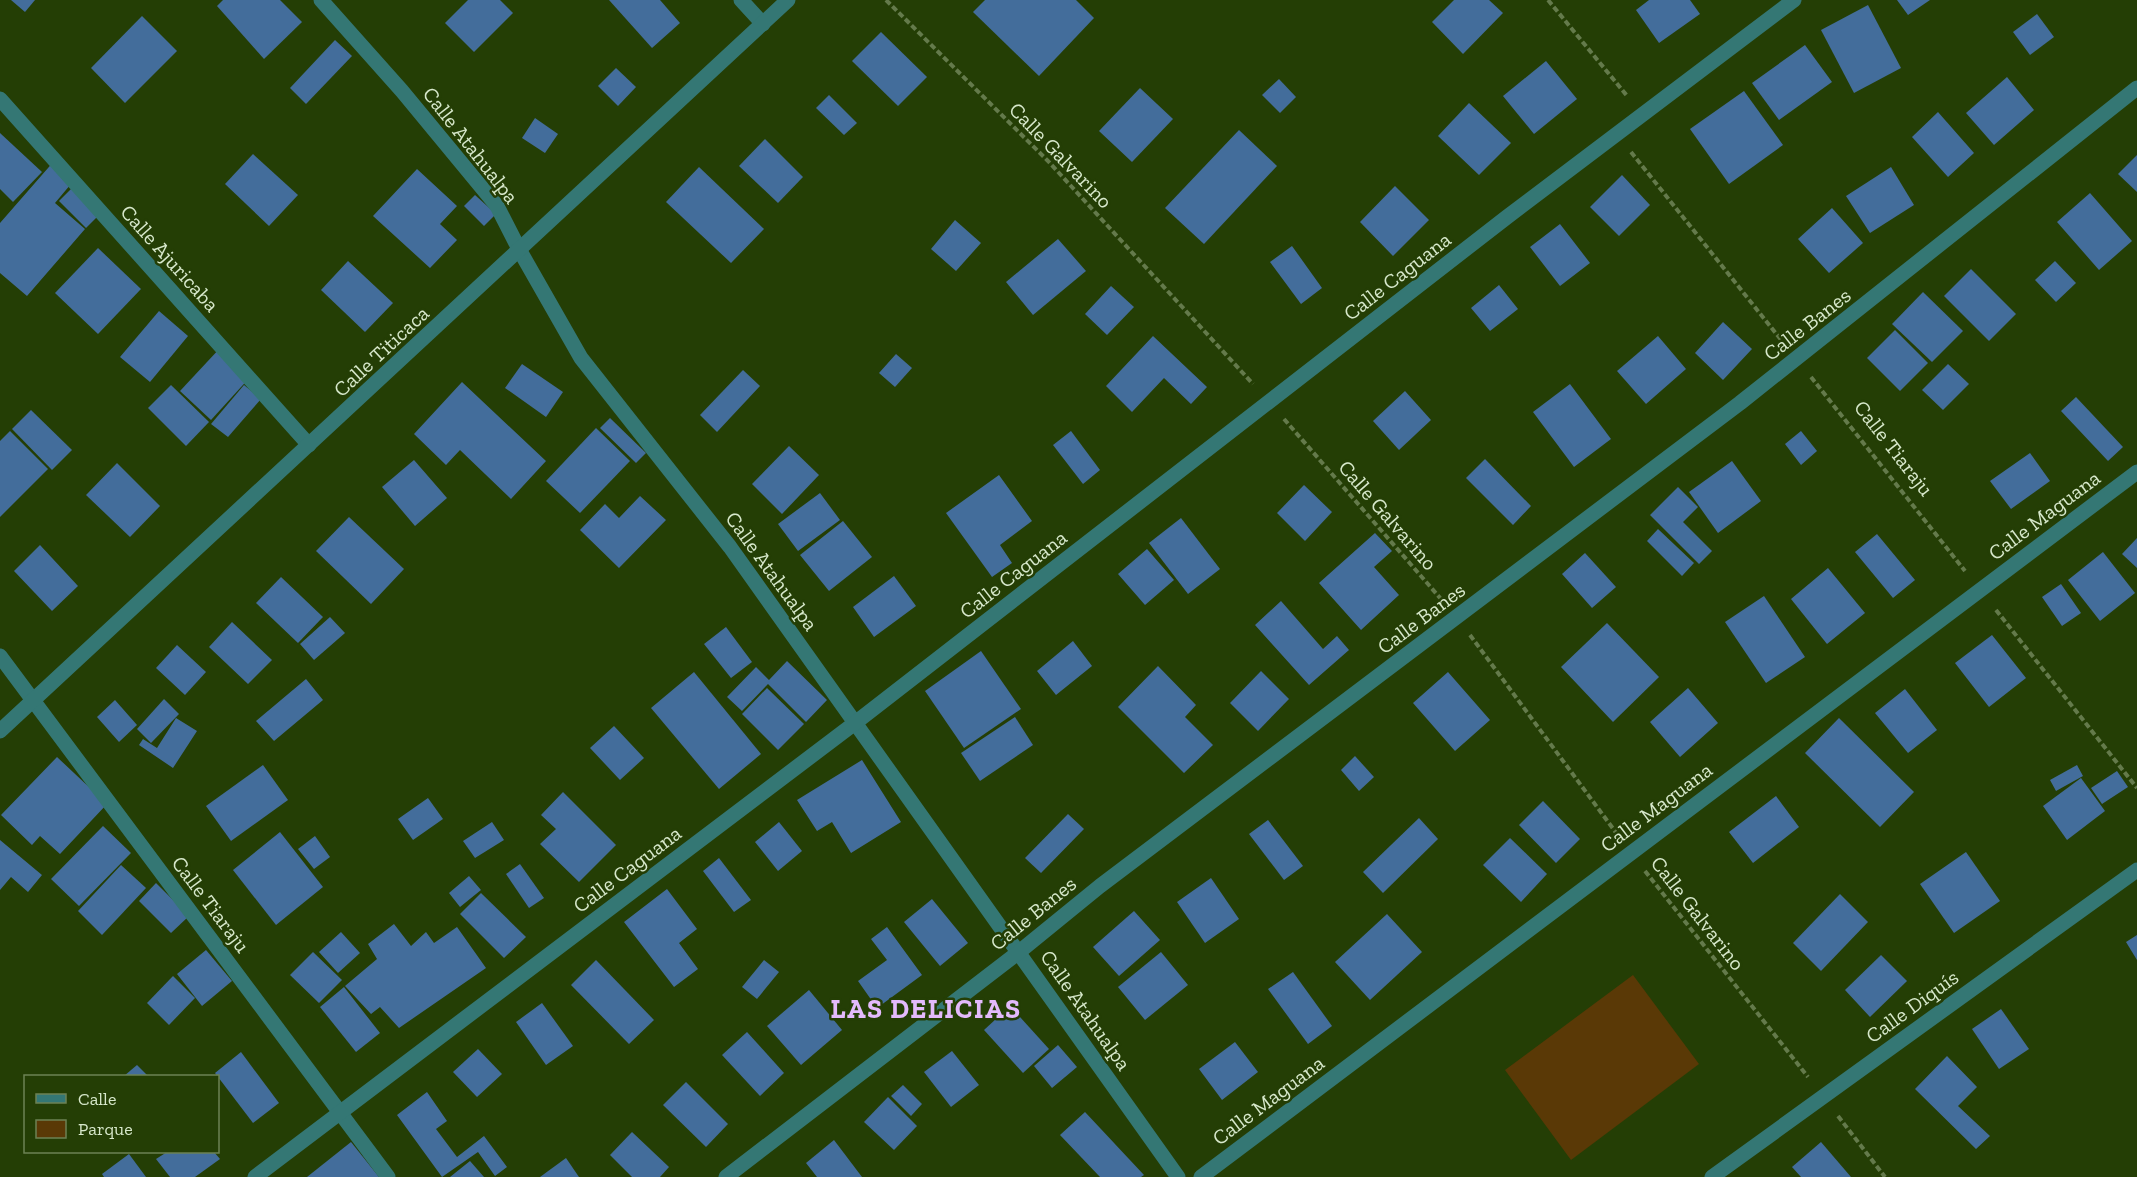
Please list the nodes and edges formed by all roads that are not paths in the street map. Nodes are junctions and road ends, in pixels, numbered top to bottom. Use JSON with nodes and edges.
{"nodes":[{"id":1,"x":321,"y":0,"type":"edge"},
{"id":2,"x":741,"y":0,"type":"edge"},
{"id":3,"x":788,"y":0,"type":"edge"},
{"id":4,"x":1794,"y":0,"type":"edge"},
{"id":5,"x":763,"y":24,"type":"junction"},
{"id":6,"x":2137,"y":88,"type":"edge"},
{"id":7,"x":0,"y":99,"type":"edge"},
{"id":8,"x":520,"y":251,"type":"junction"},
{"id":9,"x":309,"y":445,"type":"junction"},
{"id":10,"x":2137,"y":472,"type":"edge"},
{"id":11,"x":0,"y":656,"type":"edge"},
{"id":12,"x":33,"y":700,"type":"junction"},
{"id":13,"x":855,"y":723,"type":"junction"},
{"id":14,"x":0,"y":730,"type":"edge"},
{"id":15,"x":2137,"y":870,"type":"edge"},
{"id":16,"x":1019,"y":952,"type":"junction"},
{"id":17,"x":340,"y":1112,"type":"junction"},
{"id":18,"x":255,"y":1177,"type":"edge"},
{"id":19,"x":388,"y":1177,"type":"edge"},
{"id":20,"x":726,"y":1177,"type":"edge"},
{"id":21,"x":1178,"y":1177,"type":"edge"},
{"id":22,"x":1201,"y":1177,"type":"edge"},
{"id":23,"x":1712,"y":1177,"type":"edge"}],
"edges":[{"from":1,"to":8,"type":"street","name":"Calle Atahualpa"},
{"from":2,"to":5,"type":"street"},
{"from":3,"to":5,"type":"street","name":"Calle Titicaca"},
{"from":4,"to":13,"type":"street","name":"Calle Caguana"},
{"from":5,"to":8,"type":"street","name":"Calle Titicaca"},
{"from":6,"to":16,"type":"street","name":"Calle Banes"},
{"from":7,"to":9,"type":"street","name":"Calle Ajuricaba"},
{"from":8,"to":9,"type":"street","name":"Calle Titicaca"},
{"from":8,"to":13,"type":"street","name":"Calle Atahualpa"},
{"from":9,"to":12,"type":"street","name":"Calle Titicaca"},
{"from":10,"to":22,"type":"street","name":"Calle Maguana"},
{"from":11,"to":12,"type":"street","name":"Calle Tiaraju"},
{"from":12,"to":14,"type":"street","name":"Calle Titicaca"},
{"from":12,"to":17,"type":"street","name":"Calle Tiaraju"},
{"from":13,"to":16,"type":"street","name":"Calle Atahualpa"},
{"from":13,"to":17,"type":"street","name":"Calle Caguana"},
{"from":15,"to":23,"type":"street","name":"Calle Diquís"},
{"from":16,"to":20,"type":"street","name":"Calle Banes"},
{"from":16,"to":21,"type":"street","name":"Calle Atahualpa"},
{"from":17,"to":18,"type":"street","name":"Calle Caguana"},
{"from":17,"to":19,"type":"street","name":"Calle Tiaraju"}]}
